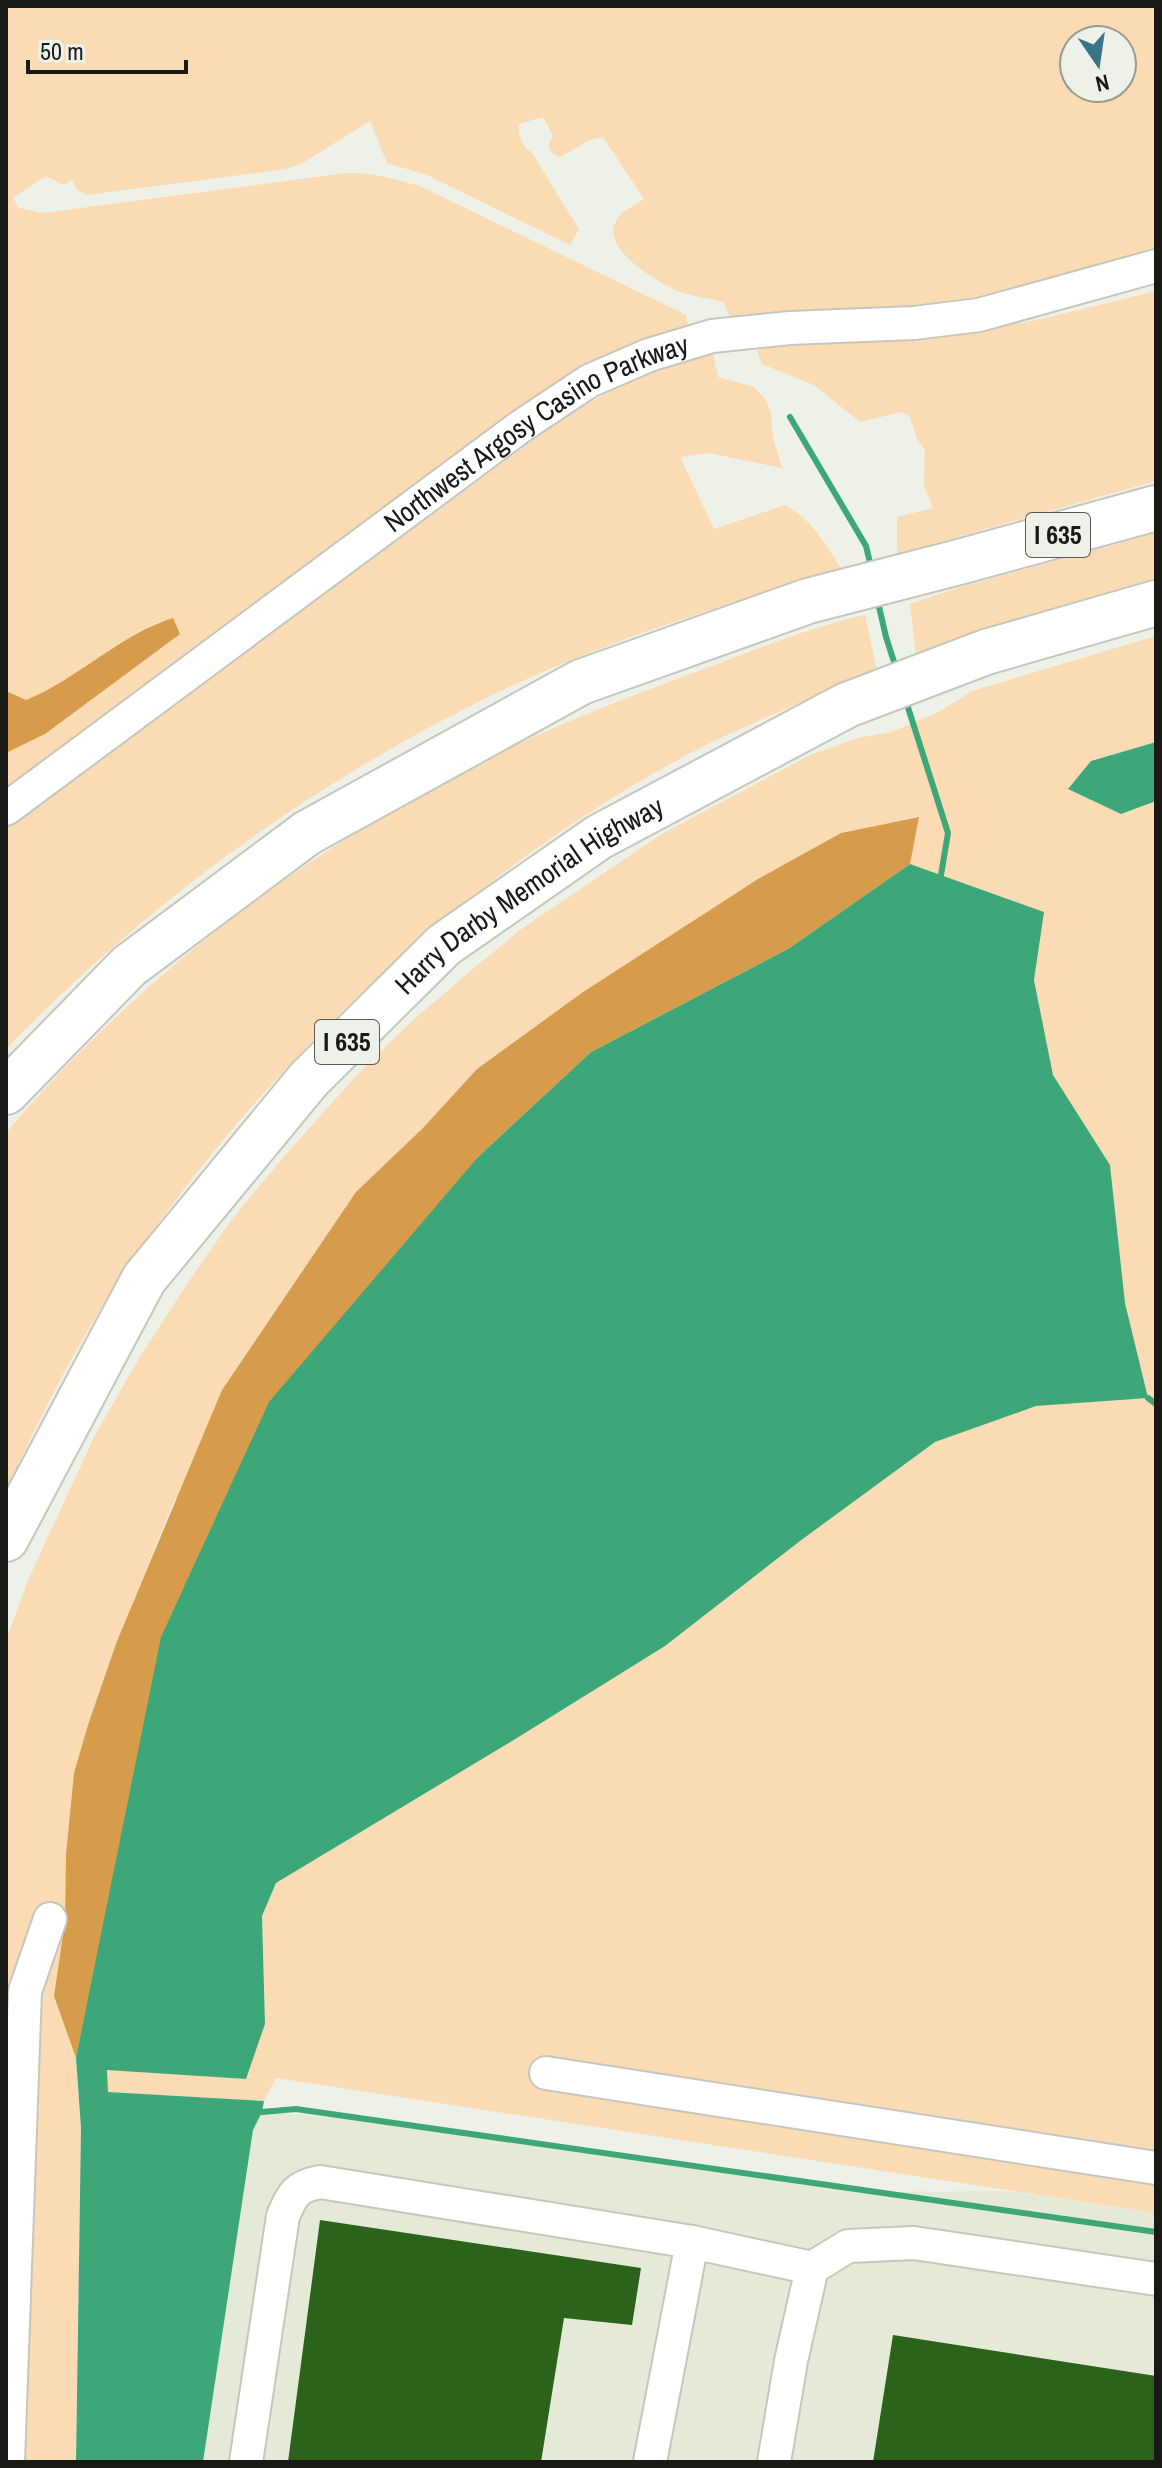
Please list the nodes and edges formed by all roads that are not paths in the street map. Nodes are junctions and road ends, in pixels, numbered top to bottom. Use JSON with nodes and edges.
{"nodes":[{"id":1,"x":1156,"y":266,"type":"edge"},
{"id":2,"x":1156,"y":508,"type":"edge"},
{"id":3,"x":1156,"y":603,"type":"edge"},
{"id":4,"x":6,"y":809,"type":"edge"},
{"id":5,"x":6,"y":1092,"type":"edge"},
{"id":6,"x":6,"y":1539,"type":"edge"},
{"id":7,"x":50,"y":1919,"type":"dead end"},
{"id":8,"x":546,"y":2073,"type":"dead end"},
{"id":9,"x":1156,"y":2168,"type":"edge"},
{"id":10,"x":692,"y":2242,"type":"junction"},
{"id":11,"x":812,"y":2268,"type":"junction"},
{"id":12,"x":1156,"y":2279,"type":"edge"},
{"id":13,"x":8,"y":2462,"type":"edge"},
{"id":14,"x":246,"y":2462,"type":"edge"},
{"id":15,"x":650,"y":2462,"type":"edge"},
{"id":16,"x":774,"y":2462,"type":"edge"}],
"edges":[{"from":1,"to":4,"type":"street","name":"Northwest Argosy Casino Parkway"},
{"from":2,"to":5,"type":"highway","number":"I 635"},
{"from":3,"to":6,"type":"highway","name":"Harry Darby Memorial Highway","number":"I 635"},
{"from":7,"to":13,"type":"street"},
{"from":8,"to":9,"type":"street"},
{"from":10,"to":11,"type":"street"},
{"from":10,"to":14,"type":"street"},
{"from":10,"to":15,"type":"street"},
{"from":11,"to":12,"type":"street"},
{"from":11,"to":16,"type":"street"}]}
